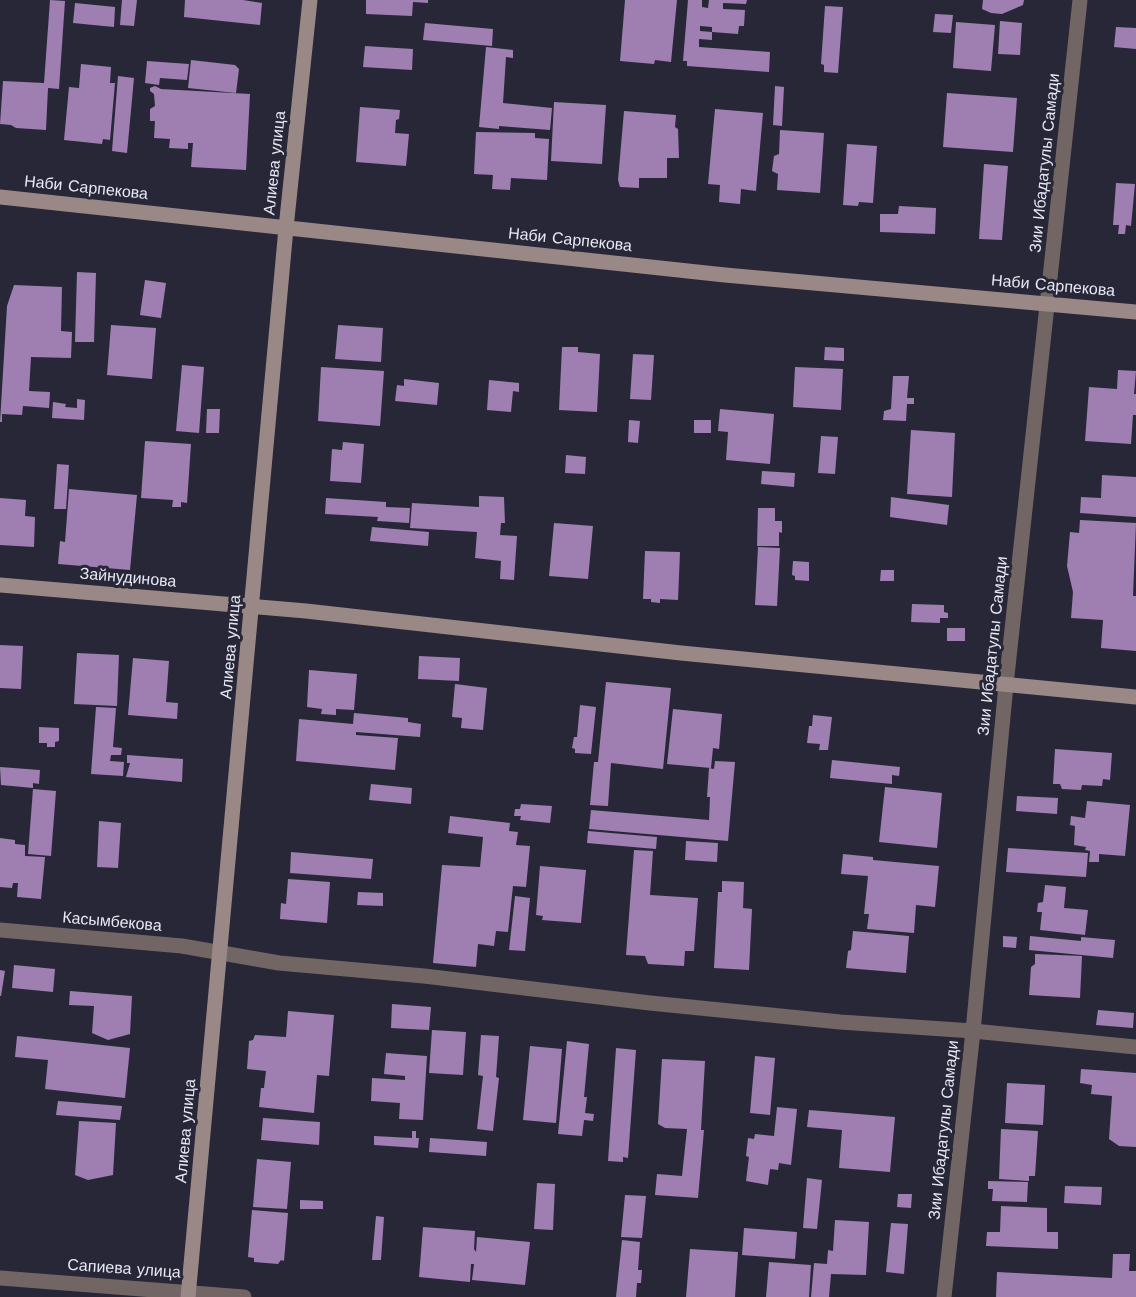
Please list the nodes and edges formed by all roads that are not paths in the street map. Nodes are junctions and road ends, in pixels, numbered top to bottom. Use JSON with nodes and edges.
{"nodes":[{"id":1,"x":310,"y":0,"type":"edge"},
{"id":2,"x":1080,"y":0,"type":"edge"},
{"id":3,"x":0,"y":197,"type":"edge"},
{"id":4,"x":286,"y":228,"type":"junction"},
{"id":5,"x":1048,"y":303,"type":"junction"},
{"id":6,"x":1136,"y":312,"type":"edge"},
{"id":7,"x":0,"y":585,"type":"edge"},
{"id":8,"x":253,"y":606,"type":"junction"},
{"id":9,"x":1006,"y":685,"type":"junction"},
{"id":10,"x":1136,"y":697,"type":"edge"},
{"id":11,"x":0,"y":930,"type":"edge"},
{"id":12,"x":221,"y":954,"type":"junction"},
{"id":13,"x":973,"y":1031,"type":"junction"},
{"id":14,"x":1136,"y":1047,"type":"edge"},
{"id":15,"x":0,"y":1278,"type":"edge"},
{"id":16,"x":189,"y":1295,"type":"edge"},
{"id":17,"x":244,"y":1297,"type":"edge"},
{"id":18,"x":944,"y":1297,"type":"edge"}],
"edges":[{"from":1,"to":4,"type":"street","name":"Алиева улица"},
{"from":2,"to":5,"type":"street","name":"Зии Ибадатулы Самади"},
{"from":3,"to":4,"type":"street","name":"Наби Сарпекова"},
{"from":4,"to":5,"type":"street","name":"Наби Сарпекова"},
{"from":4,"to":8,"type":"street","name":"Алиева улица"},
{"from":5,"to":6,"type":"street","name":"Наби Сарпекова"},
{"from":5,"to":9,"type":"street","name":"Зии Ибадатулы Самади"},
{"from":7,"to":8,"type":"street","name":"Зайнудинова"},
{"from":8,"to":9,"type":"street","name":"Зайнудинова"},
{"from":8,"to":12,"type":"street","name":"Алиева улица"},
{"from":9,"to":10,"type":"street","name":"Зайнудинова"},
{"from":9,"to":13,"type":"street","name":"Зии Ибадатулы Самади"},
{"from":11,"to":12,"type":"street","name":"Касымбекова"},
{"from":12,"to":13,"type":"street","name":"Касымбекова"},
{"from":12,"to":16,"type":"street","name":"Алиева улица"},
{"from":13,"to":14,"type":"street","name":"Касымбекова"},
{"from":13,"to":18,"type":"street","name":"Зии Ибадатулы Самади"},
{"from":15,"to":16,"type":"street","name":"Сапиева улица"},
{"from":16,"to":17,"type":"street","name":"Сапиева улица"}]}
